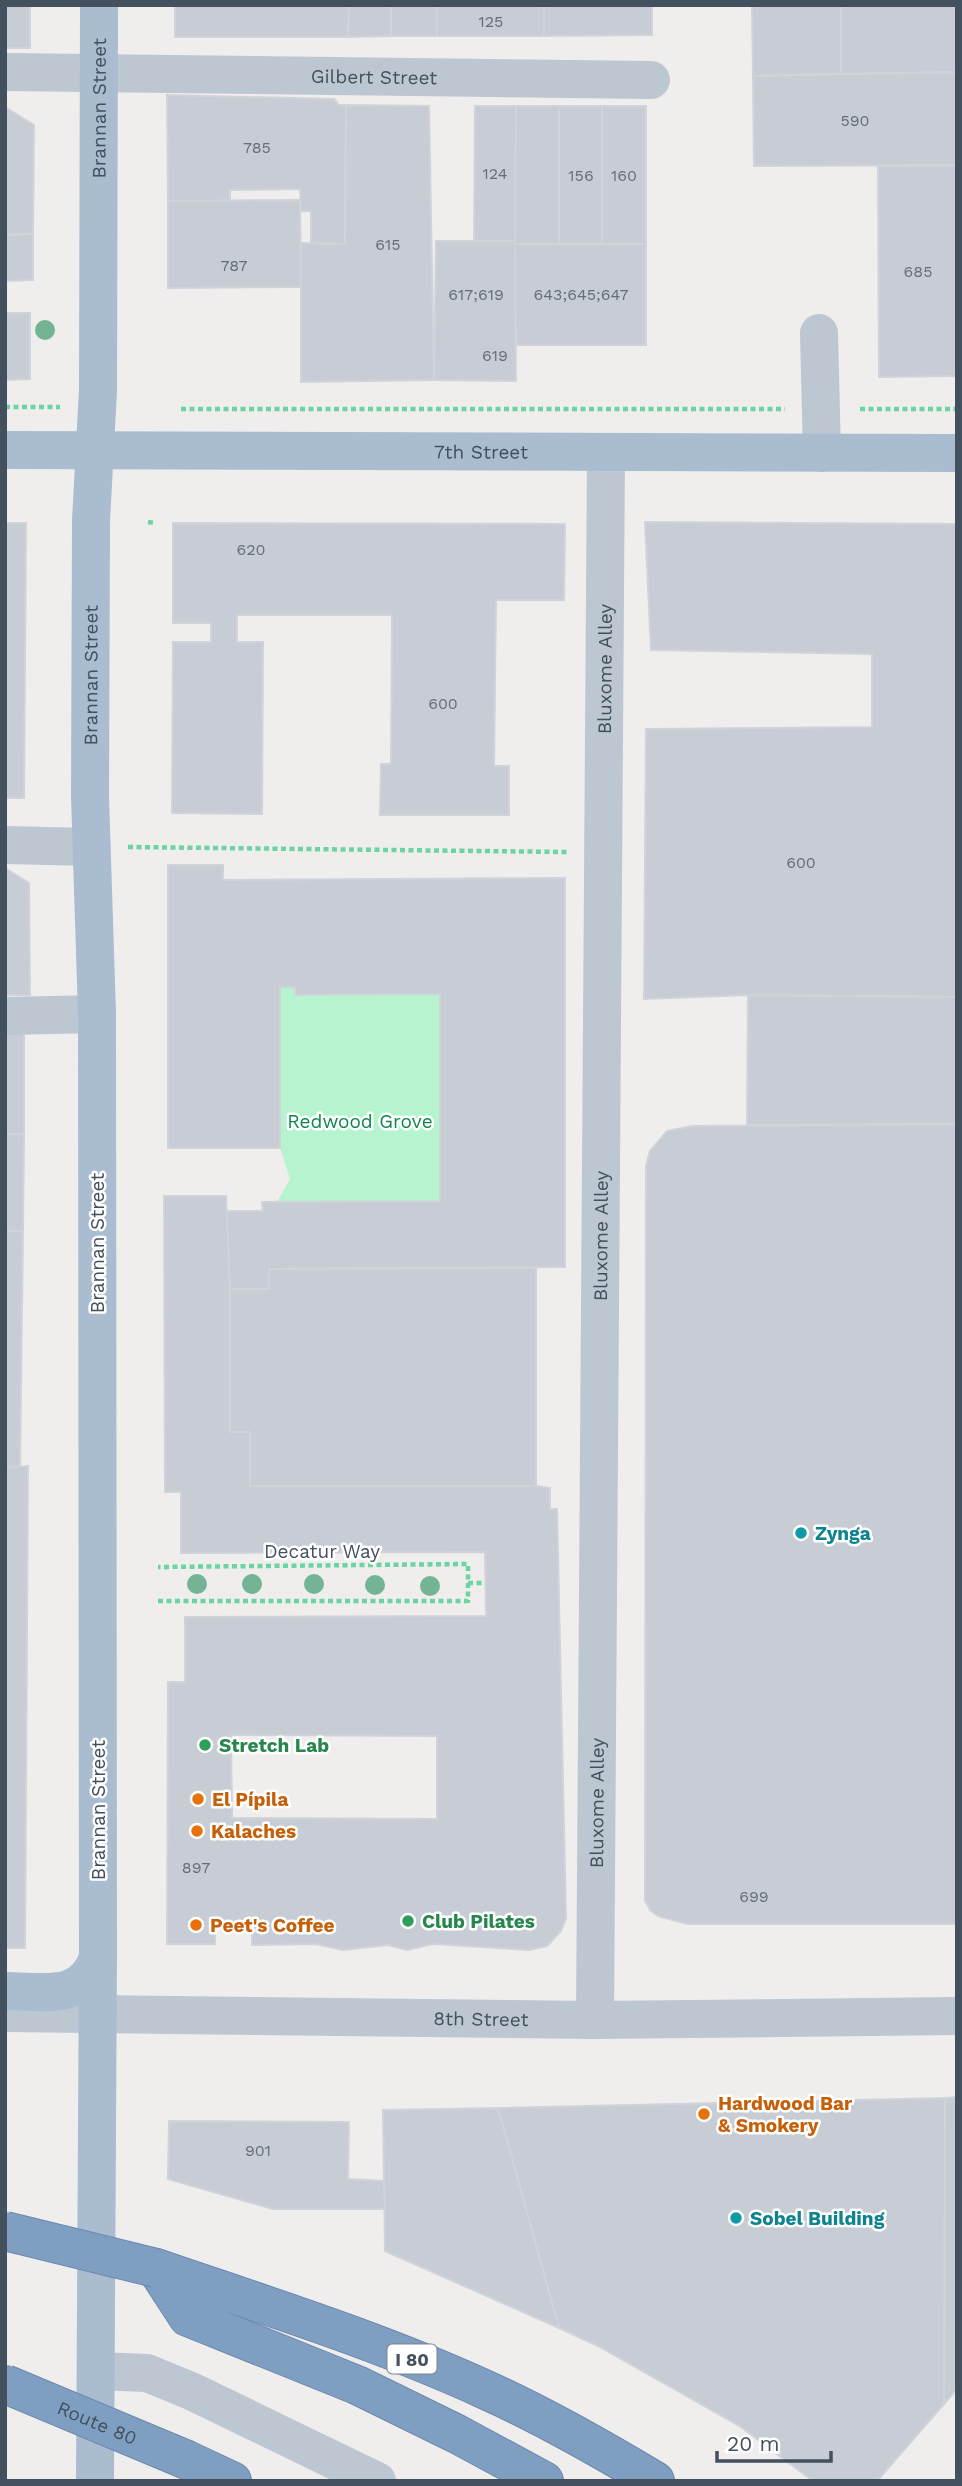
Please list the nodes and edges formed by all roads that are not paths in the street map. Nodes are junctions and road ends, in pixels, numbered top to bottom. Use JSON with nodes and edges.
{"nodes":[{"id":1,"x":99,"y":5,"type":"edge"},
{"id":2,"x":5,"y":72,"type":"edge"},
{"id":3,"x":99,"y":73,"type":"junction"},
{"id":4,"x":651,"y":80,"type":"dead end"},
{"id":5,"x":819,"y":333,"type":"dead end"},
{"id":6,"x":5,"y":450,"type":"edge"},
{"id":7,"x":95,"y":451,"type":"junction"},
{"id":8,"x":606,"y":452,"type":"junction"},
{"id":9,"x":822,"y":453,"type":"junction"},
{"id":10,"x":957,"y":453,"type":"edge"},
{"id":11,"x":5,"y":845,"type":"edge"},
{"id":12,"x":91,"y":847,"type":"junction"},
{"id":13,"x":97,"y":1014,"type":"junction"},
{"id":14,"x":5,"y":1016,"type":"edge"},
{"id":15,"x":98,"y":1958,"type":"junction"},
{"id":16,"x":5,"y":1991,"type":"edge"},
{"id":17,"x":5,"y":2013,"type":"edge"},
{"id":18,"x":98,"y":2013,"type":"junction"},
{"id":19,"x":957,"y":2017,"type":"edge"},
{"id":20,"x":594,"y":2020,"type":"junction"},
{"id":21,"x":5,"y":2231,"type":"edge"},
{"id":22,"x":156,"y":2268,"type":"junction"},
{"id":23,"x":96,"y":2371,"type":"junction"},
{"id":24,"x":5,"y":2384,"type":"edge"},
{"id":25,"x":199,"y":2470,"type":"edge"},
{"id":26,"x":95,"y":2481,"type":"edge"},
{"id":27,"x":232,"y":2481,"type":"edge"},
{"id":28,"x":377,"y":2481,"type":"edge"},
{"id":29,"x":544,"y":2481,"type":"edge"},
{"id":30,"x":655,"y":2481,"type":"edge"}],
"edges":[{"from":1,"to":3,"type":"main road","name":"Brannan Street"},
{"from":2,"to":3,"type":"street","name":"Gilbert Street"},
{"from":3,"to":4,"type":"street","name":"Gilbert Street"},
{"from":3,"to":7,"type":"main road","name":"Brannan Street"},
{"from":5,"to":9,"type":"street"},
{"from":6,"to":7,"type":"main road","name":"7th Street"},
{"from":7,"to":8,"type":"main road","name":"7th Street"},
{"from":7,"to":12,"type":"main road","name":"Brannan Street"},
{"from":8,"to":9,"type":"main road","name":"7th Street"},
{"from":8,"to":20,"type":"street","name":"Bluxome Alley"},
{"from":9,"to":10,"type":"main road","name":"7th Street"},
{"from":11,"to":12,"type":"street"},
{"from":12,"to":13,"type":"main road","name":"Brannan Street"},
{"from":13,"to":14,"type":"street"},
{"from":13,"to":15,"type":"main road","name":"Brannan Street"},
{"from":15,"to":16,"type":"main road"},
{"from":15,"to":18,"type":"main road","name":"Brannan Street"},
{"from":17,"to":18,"type":"street","name":"8th Street"},
{"from":18,"to":20,"type":"street","name":"8th Street"},
{"from":18,"to":23,"type":"main road","name":"Brannan Street"},
{"from":19,"to":20,"type":"street","name":"8th Street"},
{"from":21,"to":22,"type":"highway","number":"I 80","bridge":true},
{"from":22,"to":29,"type":"highway"},
{"from":22,"to":30,"type":"highway","number":"I 80"},
{"from":23,"to":26,"type":"main road","name":"Brannan Street"},
{"from":23,"to":28,"type":"street"},
{"from":24,"to":25,"type":"highway","name":"Route 80","bridge":true},
{"from":25,"to":27,"type":"highway","name":"Route 80"}]}
